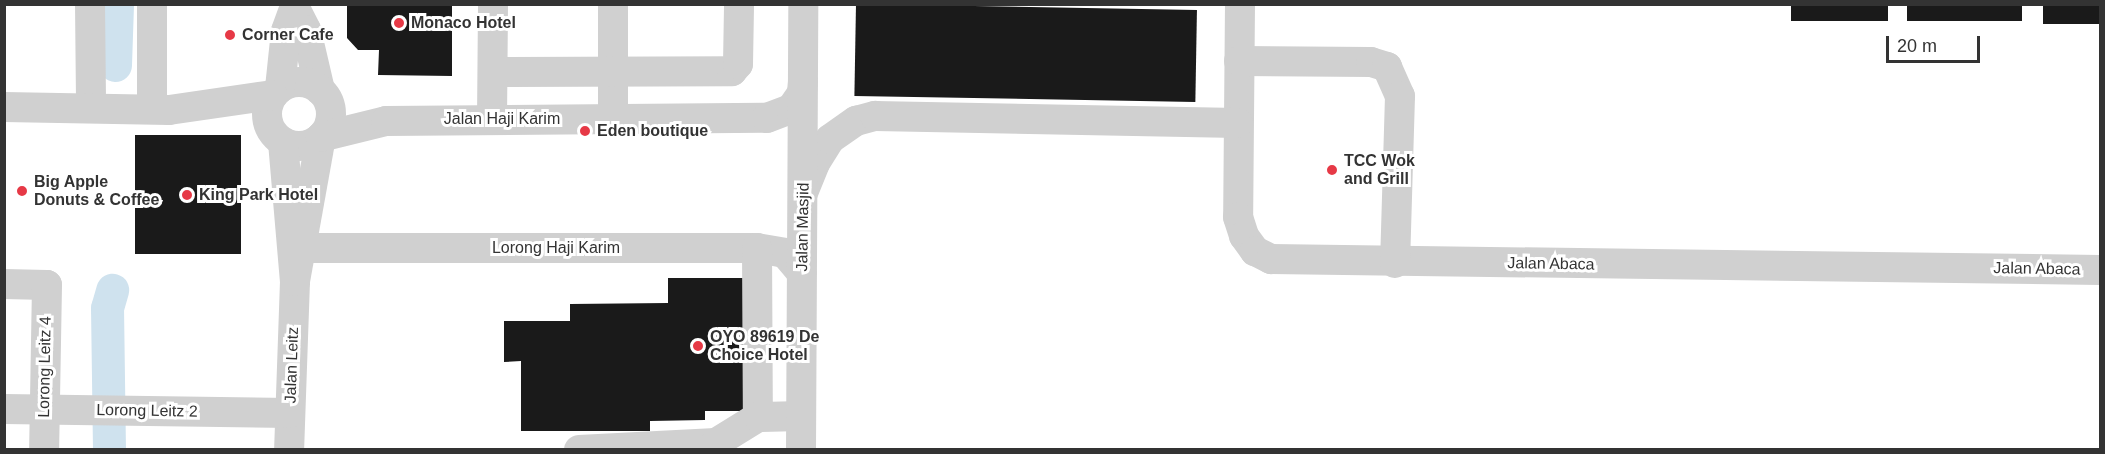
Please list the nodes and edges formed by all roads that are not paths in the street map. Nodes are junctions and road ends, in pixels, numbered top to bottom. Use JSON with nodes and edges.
{"nodes":[{"id":1,"x":90,"y":4,"type":"edge"},
{"id":2,"x":152,"y":4,"type":"edge"},
{"id":3,"x":493,"y":4,"type":"edge"},
{"id":4,"x":613,"y":4,"type":"edge"},
{"id":5,"x":739,"y":4,"type":"edge"},
{"id":6,"x":803,"y":4,"type":"edge"},
{"id":7,"x":1240,"y":4,"type":"edge"},
{"id":8,"x":296,"y":6,"type":"edge"},
{"id":9,"x":1239,"y":61,"type":"junction"},
{"id":10,"x":613,"y":71,"type":"junction"},
{"id":11,"x":493,"y":72,"type":"junction"},
{"id":12,"x":803,"y":81,"type":"junction"},
{"id":13,"x":277,"y":92,"type":"junction"},
{"id":14,"x":324,"y":96,"type":"junction"},
{"id":15,"x":6,"y":106,"type":"edge"},
{"id":16,"x":91,"y":108,"type":"junction"},
{"id":17,"x":161,"y":110,"type":"junction"},
{"id":18,"x":613,"y":119,"type":"junction"},
{"id":19,"x":433,"y":120,"type":"junction"},
{"id":20,"x":492,"y":120,"type":"junction"},
{"id":21,"x":1238,"y":123,"type":"junction"},
{"id":22,"x":278,"y":137,"type":"junction"},
{"id":23,"x":321,"y":138,"type":"junction"},
{"id":24,"x":803,"y":193,"type":"junction"},
{"id":25,"x":300,"y":248,"type":"junction"},
{"id":26,"x":757,"y":248,"type":"junction"},
{"id":27,"x":1395,"y":263,"type":"junction"},
{"id":28,"x":2100,"y":270,"type":"edge"},
{"id":29,"x":802,"y":273,"type":"junction"},
{"id":30,"x":294,"y":281,"type":"junction"},
{"id":31,"x":4,"y":284,"type":"edge"},
{"id":32,"x":4,"y":409,"type":"edge"},
{"id":33,"x":44,"y":409,"type":"junction"},
{"id":34,"x":290,"y":413,"type":"junction"},
{"id":35,"x":801,"y":416,"type":"junction"},
{"id":36,"x":758,"y":417,"type":"junction"},
{"id":37,"x":44,"y":450,"type":"edge"},
{"id":38,"x":289,"y":450,"type":"edge"},
{"id":39,"x":579,"y":450,"type":"edge"},
{"id":40,"x":801,"y":450,"type":"edge"}],
"edges":[{"from":1,"to":16,"type":"street"},
{"from":2,"to":17,"type":"street"},
{"from":3,"to":11,"type":"street"},
{"from":4,"to":10,"type":"street"},
{"from":5,"to":10,"type":"street"},
{"from":6,"to":12,"type":"street","name":"Jalan Masjid"},
{"from":7,"to":9,"type":"street","name":"Jalan Abaca"},
{"from":8,"to":13,"type":"street"},
{"from":8,"to":14,"type":"street"},
{"from":9,"to":21,"type":"street","name":"Jalan Abaca"},
{"from":9,"to":27,"type":"street"},
{"from":10,"to":11,"type":"street"},
{"from":10,"to":18,"type":"street"},
{"from":11,"to":20,"type":"street"},
{"from":12,"to":18,"type":"street","name":"Jalan Haji Karim"},
{"from":12,"to":24,"type":"street","name":"Jalan Masjid"},
{"from":13,"to":14,"type":"street"},
{"from":13,"to":17,"type":"street"},
{"from":13,"to":22,"type":"street"},
{"from":14,"to":19,"type":"street"},
{"from":14,"to":23,"type":"street"},
{"from":15,"to":16,"type":"street"},
{"from":16,"to":17,"type":"street"},
{"from":17,"to":22,"type":"street"},
{"from":18,"to":20,"type":"street","name":"Jalan Haji Karim"},
{"from":19,"to":20,"type":"street","name":"Jalan Haji Karim"},
{"from":19,"to":23,"type":"street"},
{"from":21,"to":24,"type":"street"},
{"from":21,"to":27,"type":"street","name":"Jalan Abaca"},
{"from":22,"to":23,"type":"street"},
{"from":22,"to":30,"type":"street"},
{"from":23,"to":25,"type":"street"},
{"from":24,"to":29,"type":"street","name":"Jalan Masjid"},
{"from":25,"to":26,"type":"street","name":"Lorong Haji Karim"},
{"from":25,"to":30,"type":"street"},
{"from":26,"to":29,"type":"street","name":"Lorong Haji Karim"},
{"from":26,"to":36,"type":"street"},
{"from":27,"to":28,"type":"street","name":"Jalan Abaca"},
{"from":29,"to":35,"type":"street","name":"Jalan Masjid"},
{"from":30,"to":34,"type":"street","name":"Jalan Leitz"},
{"from":31,"to":33,"type":"street","name":"Lorong Leitz 4"},
{"from":32,"to":33,"type":"street","name":"Lorong Leitz 2"},
{"from":33,"to":34,"type":"street","name":"Lorong Leitz 2"},
{"from":33,"to":37,"type":"street","name":"Lorong Leitz 4"},
{"from":34,"to":38,"type":"street","name":"Jalan Leitz"},
{"from":35,"to":36,"type":"street"},
{"from":35,"to":40,"type":"street","name":"Jalan Masjid"},
{"from":36,"to":39,"type":"street"}]}
